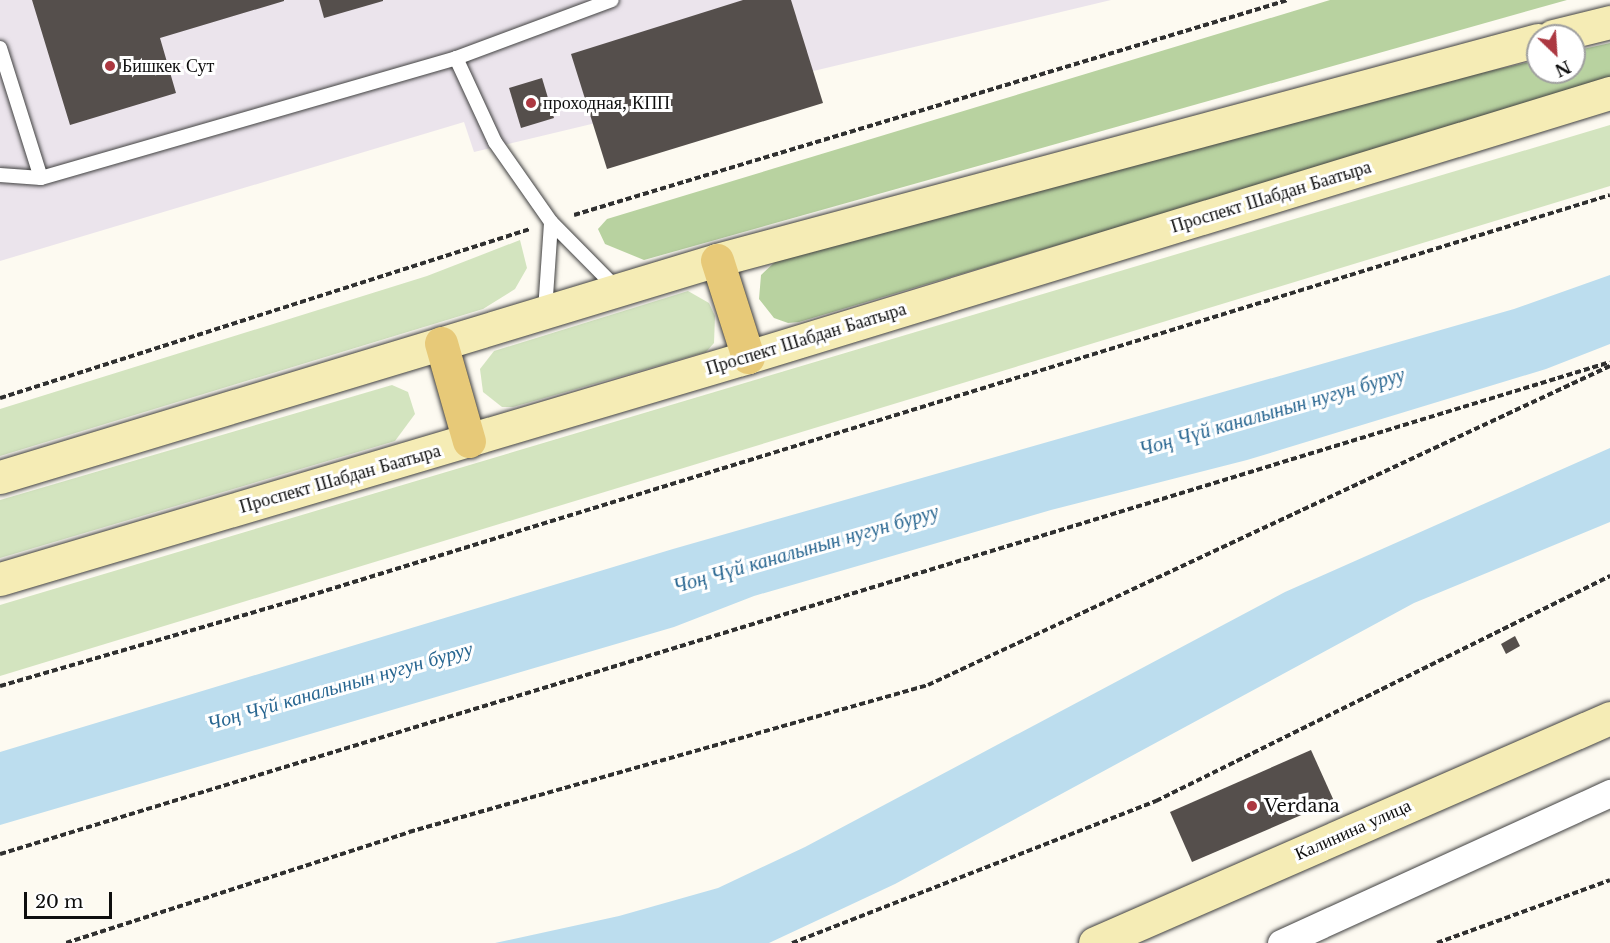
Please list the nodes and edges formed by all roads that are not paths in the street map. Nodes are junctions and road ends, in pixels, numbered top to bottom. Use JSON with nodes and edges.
{"nodes":[{"id":1,"x":612,"y":0,"type":"edge"},
{"id":2,"x":1610,"y":22,"type":"edge"},
{"id":3,"x":1586,"y":28,"type":"edge"},
{"id":4,"x":1526,"y":43,"type":"edge"},
{"id":5,"x":0,"y":48,"type":"edge"},
{"id":6,"x":456,"y":58,"type":"junction"},
{"id":7,"x":1610,"y":93,"type":"edge"},
{"id":8,"x":0,"y":175,"type":"edge"},
{"id":9,"x":41,"y":178,"type":"junction"},
{"id":10,"x":551,"y":222,"type":"junction"},
{"id":11,"x":717,"y":260,"type":"junction"},
{"id":12,"x":617,"y":289,"type":"junction"},
{"id":13,"x":545,"y":311,"type":"junction"},
{"id":14,"x":441,"y":343,"type":"junction"},
{"id":15,"x":748,"y":357,"type":"junction"},
{"id":16,"x":469,"y":441,"type":"junction"},
{"id":17,"x":0,"y":477,"type":"edge"},
{"id":18,"x":0,"y":579,"type":"edge"},
{"id":19,"x":1610,"y":718,"type":"edge"},
{"id":20,"x":1610,"y":793,"type":"edge"},
{"id":21,"x":1095,"y":943,"type":"edge"},
{"id":22,"x":1281,"y":943,"type":"edge"}],
"edges":[{"from":1,"to":6,"type":"lane"},
{"from":2,"to":3,"type":"main road"},
{"from":4,"to":11,"type":"main road"},
{"from":5,"to":9,"type":"lane"},
{"from":6,"to":9,"type":"lane"},
{"from":6,"to":10,"type":"lane"},
{"from":7,"to":15,"type":"main road","name":"Проспект Шабдан Баатыра"},
{"from":8,"to":9,"type":"lane"},
{"from":10,"to":12,"type":"lane"},
{"from":10,"to":13,"type":"lane"},
{"from":11,"to":12,"type":"main road"},
{"from":11,"to":15,"type":"main road"},
{"from":12,"to":13,"type":"main road"},
{"from":13,"to":14,"type":"main road"},
{"from":14,"to":16,"type":"main road"},
{"from":14,"to":17,"type":"main road"},
{"from":15,"to":16,"type":"main road","name":"Проспект Шабдан Баатыра"},
{"from":16,"to":18,"type":"main road","name":"Проспект Шабдан Баатыра"},
{"from":19,"to":21,"type":"main road","name":"Калинина улица"},
{"from":20,"to":22,"type":"street"}]}
